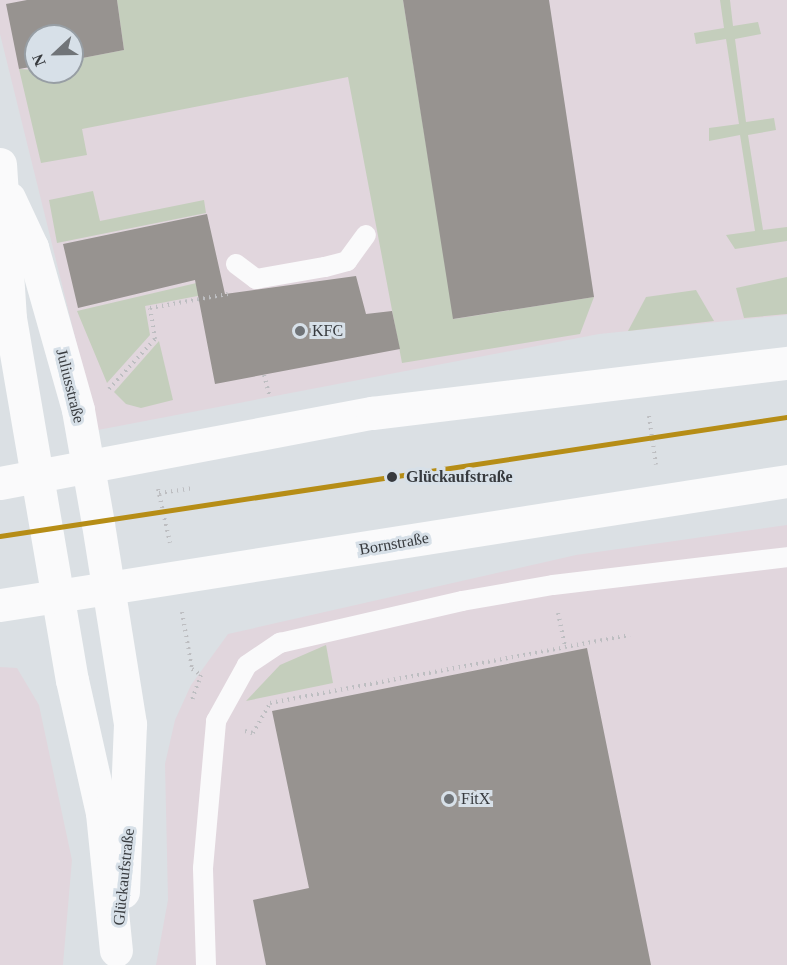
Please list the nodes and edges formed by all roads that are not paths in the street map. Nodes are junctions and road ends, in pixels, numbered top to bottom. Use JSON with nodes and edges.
{"nodes":[{"id":1,"x":3,"y":178,"type":"edge"},
{"id":2,"x":366,"y":235,"type":"dead end"},
{"id":3,"x":236,"y":264,"type":"dead end"},
{"id":4,"x":787,"y":363,"type":"edge"},
{"id":5,"x":88,"y":465,"type":"junction"},
{"id":6,"x":38,"y":475,"type":"junction"},
{"id":7,"x":787,"y":481,"type":"edge"},
{"id":8,"x":0,"y":483,"type":"edge"},
{"id":9,"x":787,"y":557,"type":"edge"},
{"id":10,"x":109,"y":589,"type":"junction"},
{"id":11,"x":58,"y":597,"type":"junction"},
{"id":12,"x":0,"y":605,"type":"edge"},
{"id":13,"x":115,"y":957,"type":"edge"},
{"id":14,"x":206,"y":965,"type":"edge"}],
"edges":[{"from":1,"to":5,"type":"main road","name":"Juliusstraße"},
{"from":1,"to":6,"type":"main road","name":"Juliusstraße"},
{"from":2,"to":3,"type":"lane"},
{"from":4,"to":5,"type":"main road"},
{"from":5,"to":6,"type":"main road"},
{"from":5,"to":10,"type":"main road","name":"Juliusstraße"},
{"from":6,"to":8,"type":"main road"},
{"from":6,"to":11,"type":"main road","name":"Juliusstraße"},
{"from":7,"to":10,"type":"main road","name":"Bornstraße"},
{"from":9,"to":14,"type":"lane"},
{"from":10,"to":11,"type":"main road","name":"Bornstraße"},
{"from":10,"to":13,"type":"main road","name":"Glückaufstraße"},
{"from":11,"to":12,"type":"main road","name":"Bornstraße"},
{"from":11,"to":13,"type":"main road","name":"Glückaufstraße"}]}
